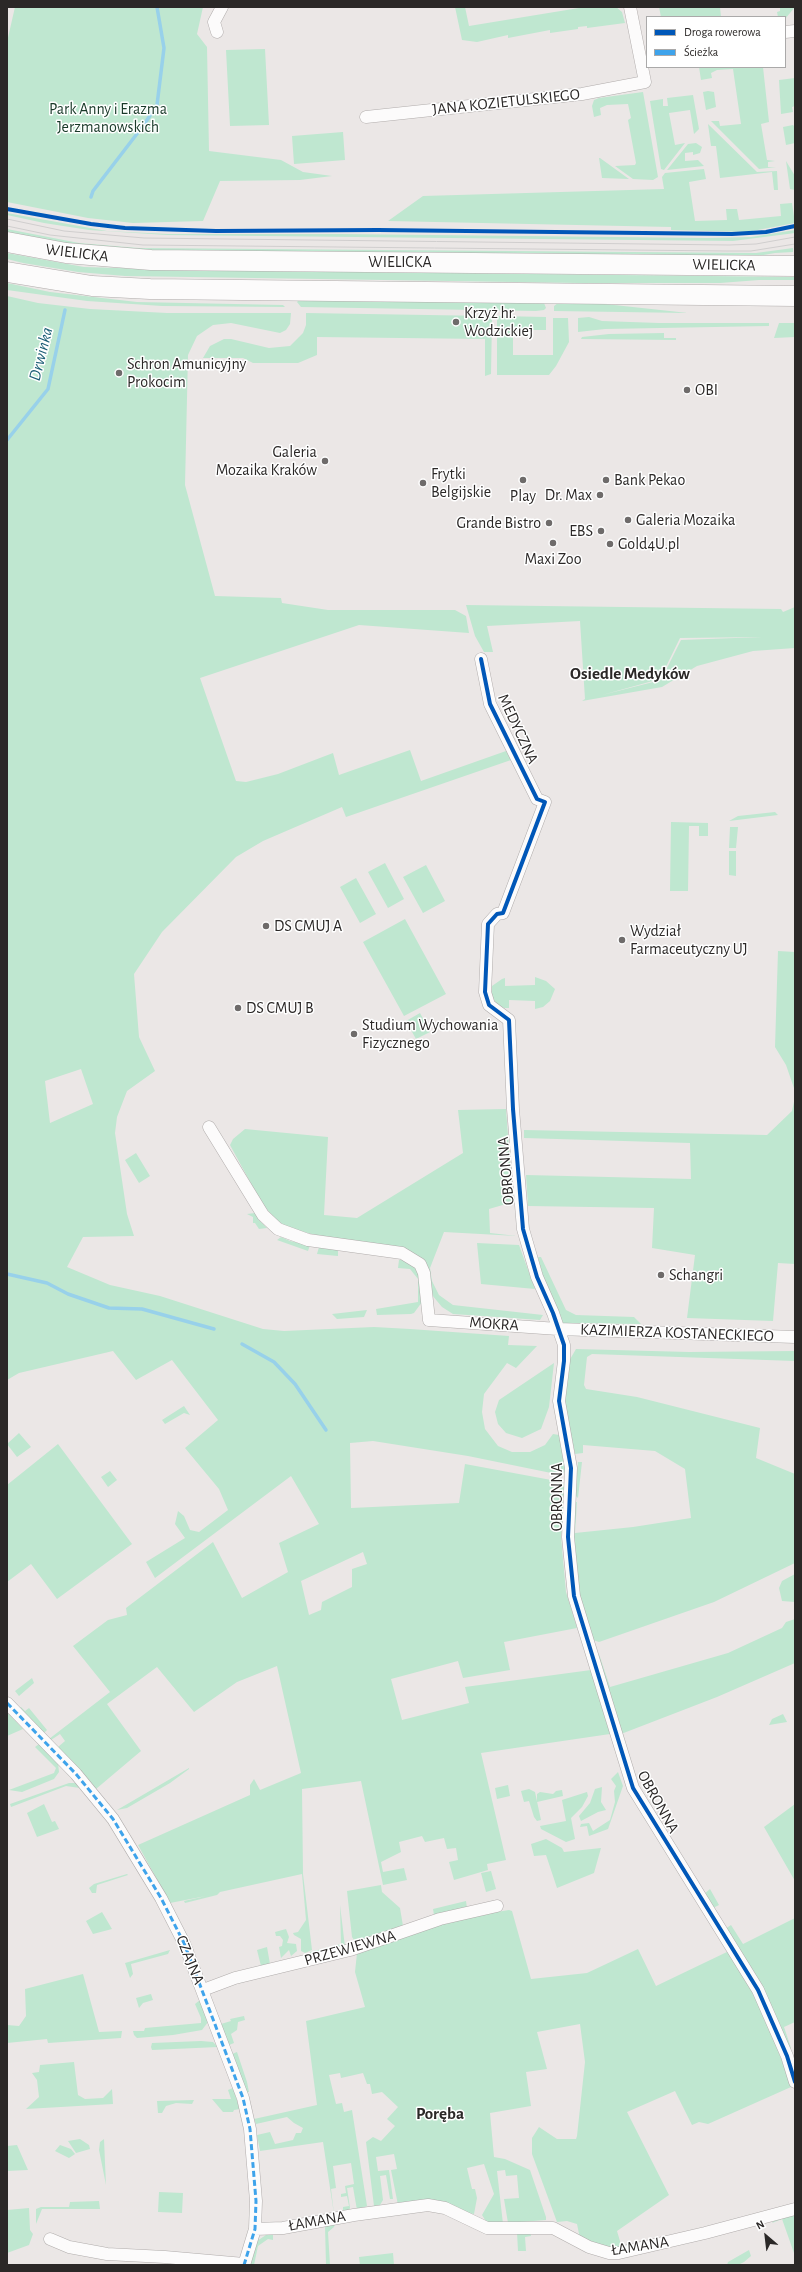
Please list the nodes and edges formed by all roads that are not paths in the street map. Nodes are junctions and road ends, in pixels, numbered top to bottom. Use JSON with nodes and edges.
{"nodes":[{"id":1,"x":222,"y":7,"type":"edge"},
{"id":2,"x":630,"y":7,"type":"edge"},
{"id":3,"x":217,"y":32,"type":"dead end"},
{"id":4,"x":642,"y":35,"type":"edge"},
{"id":5,"x":366,"y":117,"type":"dead end"},
{"id":6,"x":7,"y":242,"type":"edge"},
{"id":7,"x":795,"y":266,"type":"edge"},
{"id":8,"x":7,"y":272,"type":"edge"},
{"id":9,"x":795,"y":296,"type":"edge"},
{"id":10,"x":481,"y":659,"type":"dead end"},
{"id":11,"x":503,"y":912,"type":"joint"},
{"id":12,"x":210,"y":1127,"type":"dead end"},
{"id":13,"x":558,"y":1329,"type":"junction"},
{"id":14,"x":795,"y":1337,"type":"edge"},
{"id":15,"x":7,"y":1703,"type":"edge"},
{"id":16,"x":497,"y":1906,"type":"dead end"},
{"id":17,"x":202,"y":1990,"type":"junction"},
{"id":18,"x":795,"y":2082,"type":"edge"},
{"id":19,"x":795,"y":2209,"type":"edge"},
{"id":20,"x":254,"y":2229,"type":"junction"},
{"id":21,"x":50,"y":2239,"type":"dead end"},
{"id":22,"x":244,"y":2265,"type":"edge"}],
"edges":[{"from":1,"to":3,"type":"street"},
{"from":2,"to":4,"type":"street"},
{"from":4,"to":5,"type":"street","name":"JANA KOZIETULSKIEGO"},
{"from":6,"to":7,"type":"main road","name":"WIELICKA"},
{"from":8,"to":9,"type":"main road","name":"WIELICKA"},
{"from":10,"to":11,"type":"street","name":"MEDYCZNA"},
{"from":11,"to":13,"type":"street","name":"OBRONNA"},
{"from":12,"to":13,"type":"street","name":"MOKRA"},
{"from":13,"to":14,"type":"street","name":"KAZIMIERZA KOSTANECKIEGO"},
{"from":13,"to":18,"type":"street","name":"OBRONNA"},
{"from":15,"to":17,"type":"street","name":"CZAJNA"},
{"from":16,"to":17,"type":"street","name":"PRZEWIEWNA"},
{"from":17,"to":20,"type":"street","name":"CZAJNA"},
{"from":19,"to":20,"type":"street","name":"ŁAMANA"},
{"from":20,"to":22,"type":"street","name":"CZAJNA"},
{"from":21,"to":22,"type":"street"}]}
